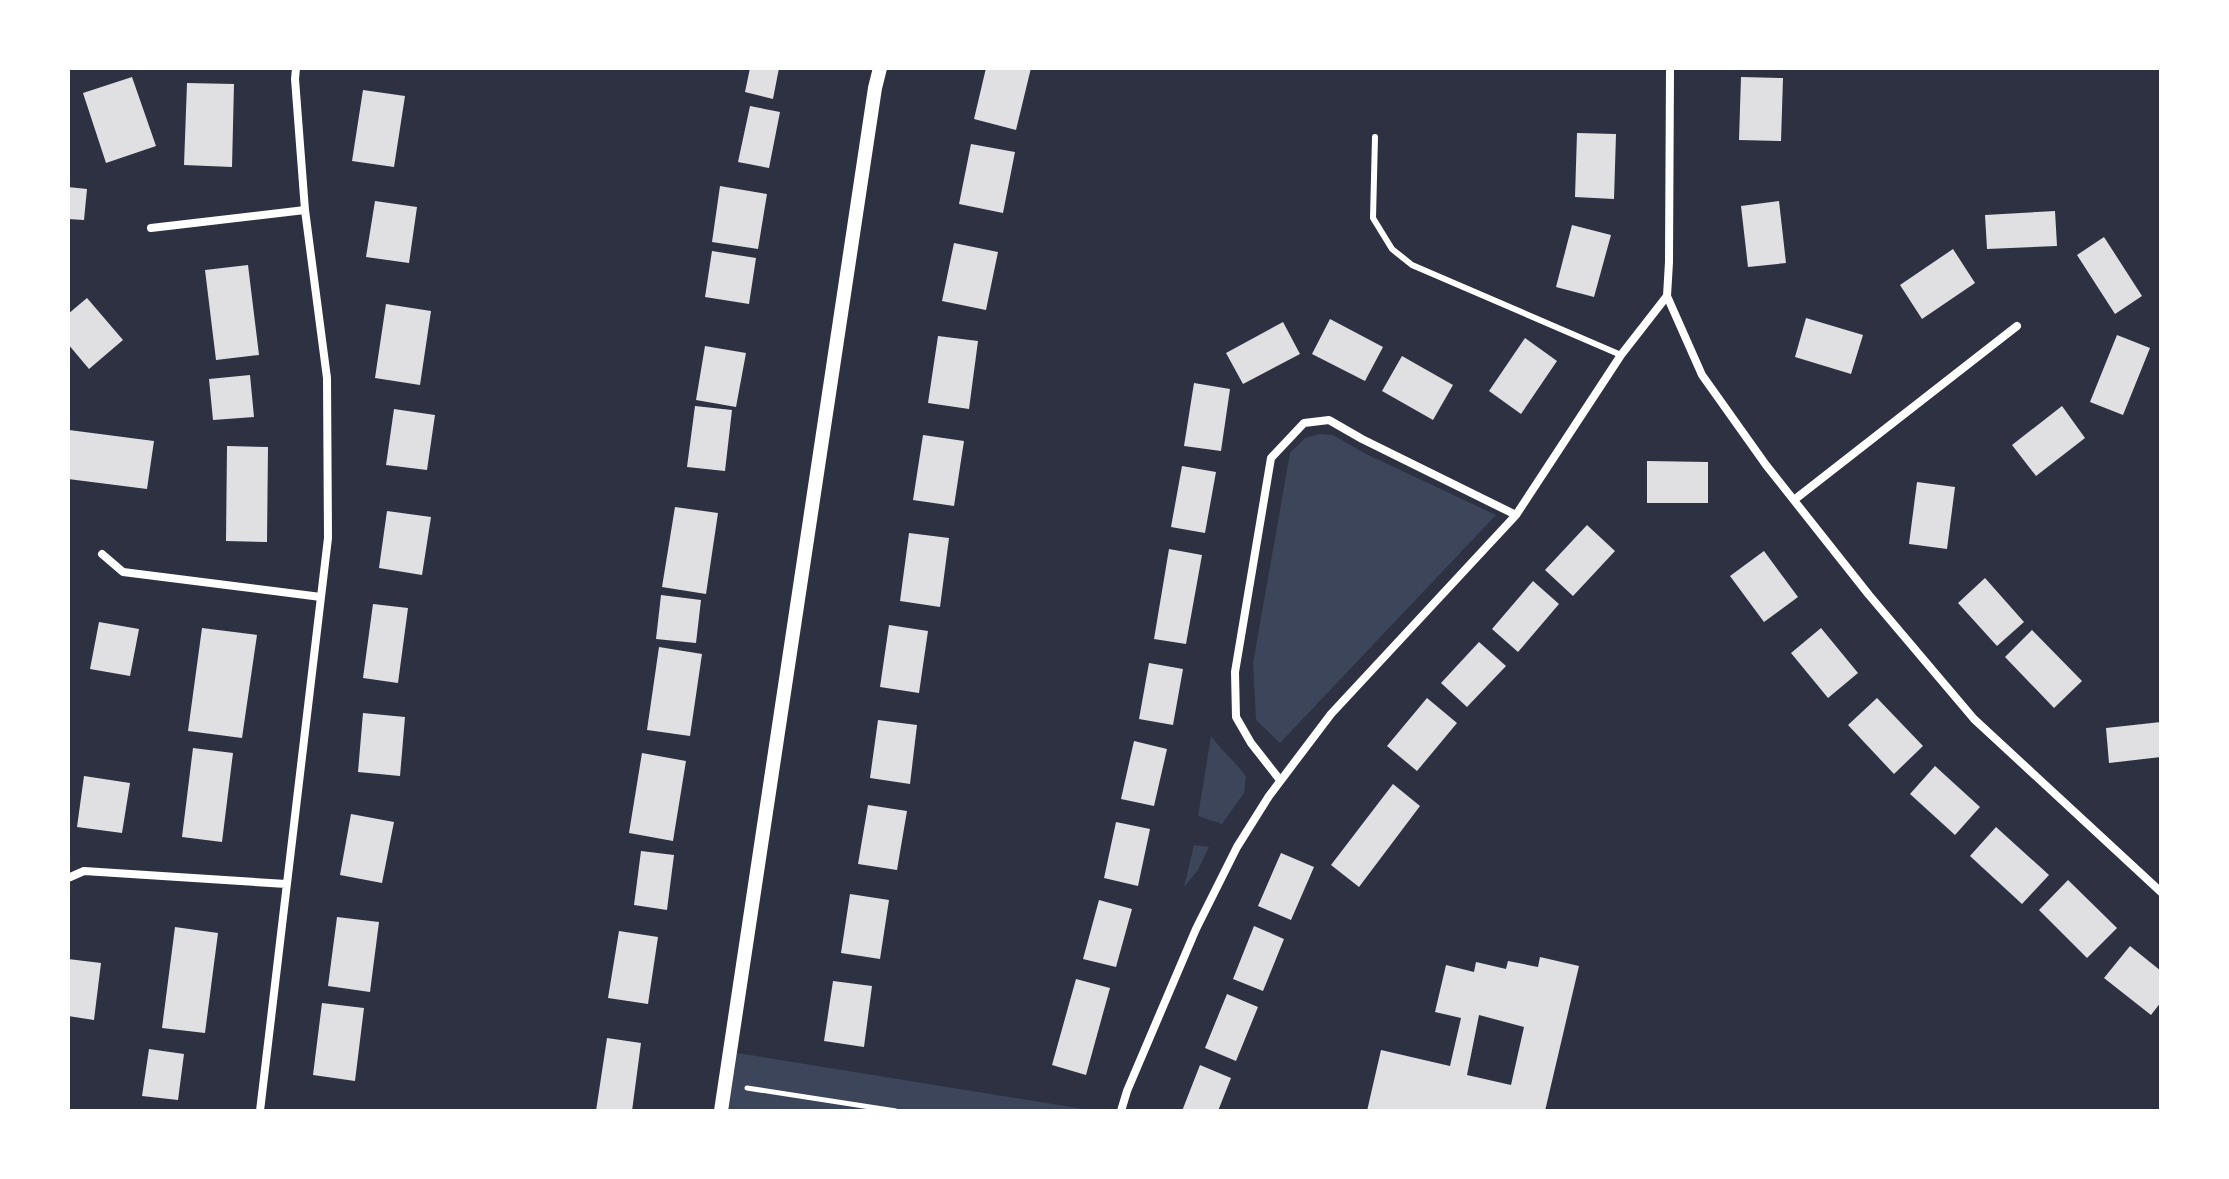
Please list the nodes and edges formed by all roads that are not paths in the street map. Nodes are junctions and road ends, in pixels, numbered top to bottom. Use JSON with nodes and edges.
{"nodes":[{"id":1,"x":296,"y":68,"type":"edge"},
{"id":2,"x":880,"y":68,"type":"edge"},
{"id":3,"x":1670,"y":68,"type":"edge"},
{"id":4,"x":1375,"y":137,"type":"dead end"},
{"id":5,"x":305,"y":210,"type":"junction"},
{"id":6,"x":151,"y":228,"type":"dead end"},
{"id":7,"x":1667,"y":296,"type":"junction"},
{"id":8,"x":2017,"y":326,"type":"dead end"},
{"id":9,"x":1621,"y":355,"type":"junction"},
{"id":10,"x":1794,"y":500,"type":"junction"},
{"id":11,"x":1516,"y":515,"type":"junction"},
{"id":12,"x":102,"y":554,"type":"dead end"},
{"id":13,"x":321,"y":597,"type":"junction"},
{"id":14,"x":1280,"y":780,"type":"junction"},
{"id":15,"x":68,"y":878,"type":"edge"},
{"id":16,"x":286,"y":884,"type":"junction"},
{"id":17,"x":2161,"y":892,"type":"edge"},
{"id":18,"x":260,"y":1111,"type":"edge"},
{"id":19,"x":721,"y":1111,"type":"edge"},
{"id":20,"x":1121,"y":1111,"type":"edge"}],
"edges":[{"from":1,"to":5,"type":"street"},
{"from":2,"to":19,"type":"street"},
{"from":3,"to":7,"type":"street"},
{"from":4,"to":9,"type":"lane"},
{"from":5,"to":6,"type":"street"},
{"from":5,"to":13,"type":"street"},
{"from":7,"to":9,"type":"street"},
{"from":7,"to":10,"type":"street"},
{"from":8,"to":10,"type":"street"},
{"from":9,"to":11,"type":"street"},
{"from":10,"to":17,"type":"street"},
{"from":11,"to":14,"type":"street"},
{"from":11,"to":14,"type":"street"},
{"from":12,"to":13,"type":"street"},
{"from":13,"to":16,"type":"street"},
{"from":14,"to":20,"type":"street"},
{"from":15,"to":16,"type":"street"},
{"from":16,"to":18,"type":"street"}]}
